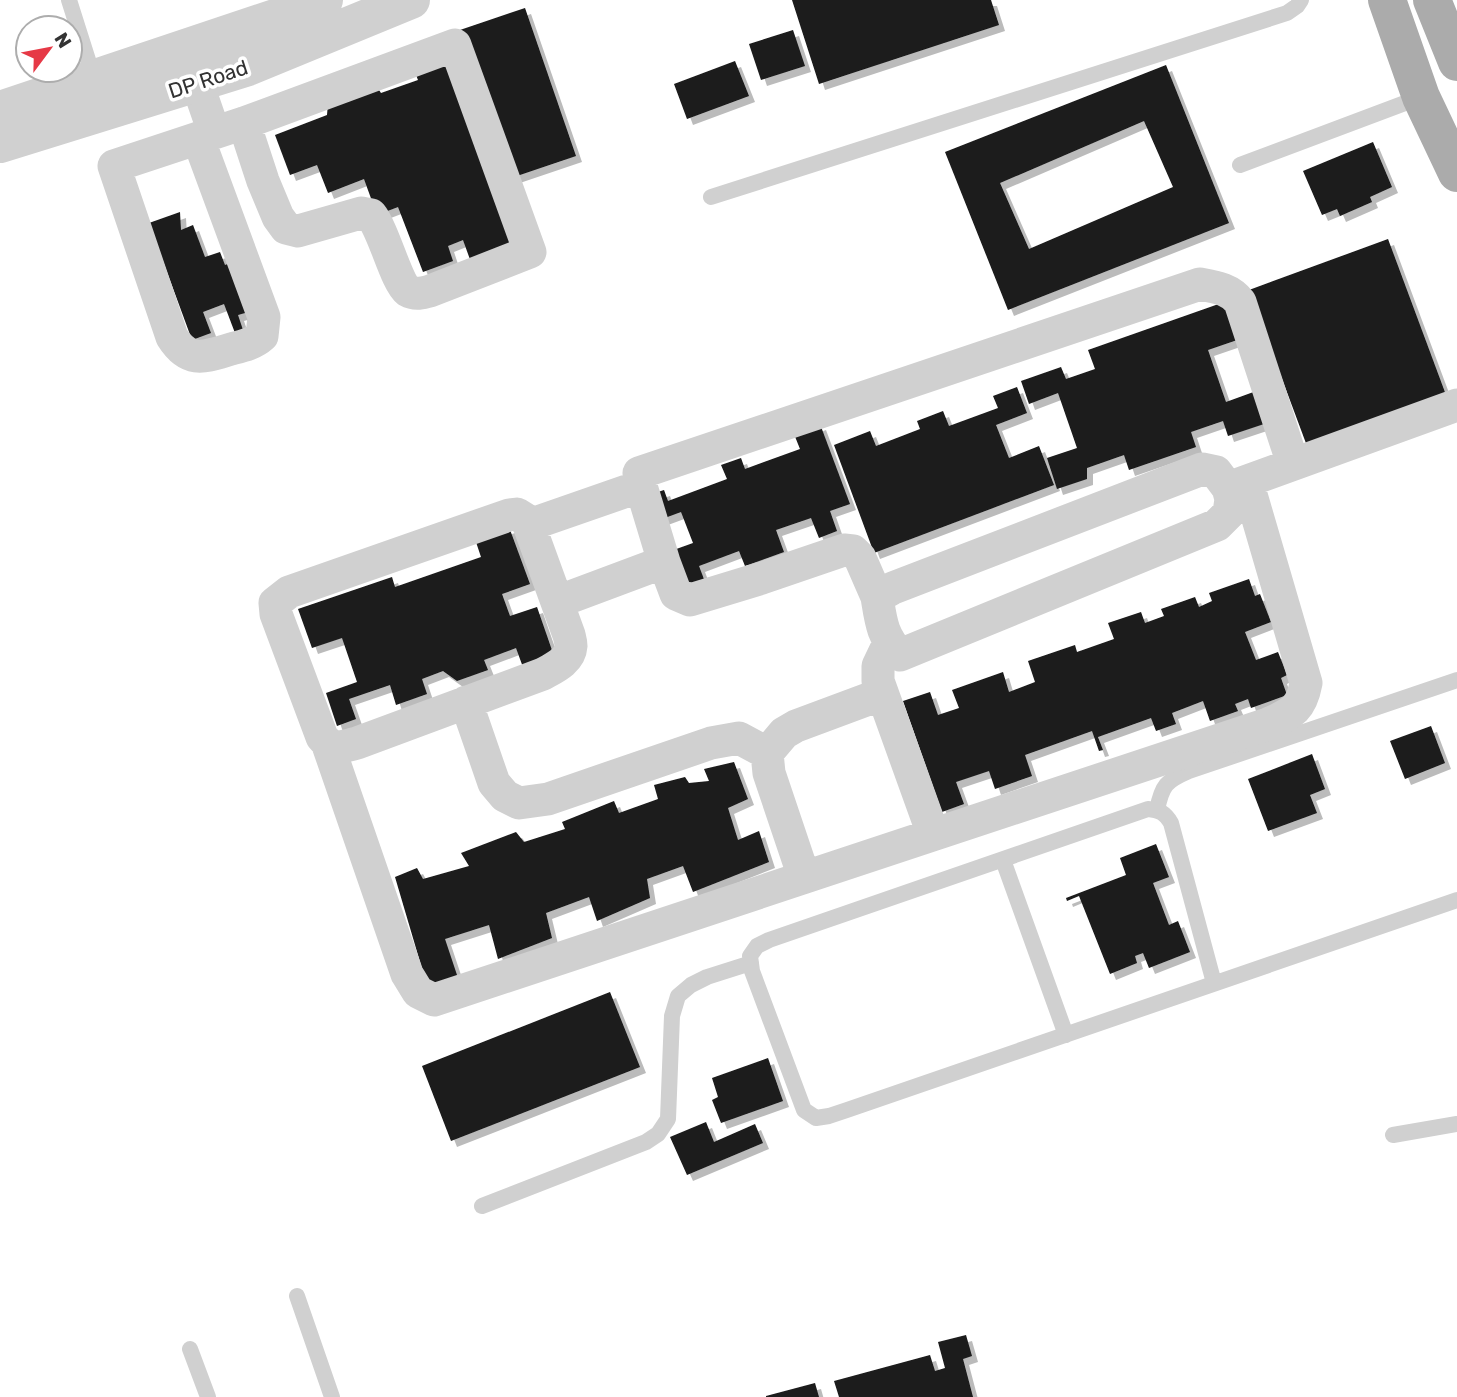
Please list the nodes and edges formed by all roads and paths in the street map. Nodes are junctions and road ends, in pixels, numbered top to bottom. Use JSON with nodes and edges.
{"nodes":[{"id":1,"x":69,"y":0,"type":"edge"},
{"id":2,"x":324,"y":0,"type":"edge"},
{"id":3,"x":1301,"y":0,"type":"edge"},
{"id":4,"x":1387,"y":0,"type":"edge"},
{"id":5,"x":395,"y":3,"type":"edge"},
{"id":6,"x":1443,"y":11,"type":"edge"},
{"id":7,"x":1456,"y":60,"type":"edge"},
{"id":8,"x":94,"y":79,"type":"junction"},
{"id":9,"x":197,"y":83,"type":"junction"},
{"id":10,"x":1417,"y":86,"type":"junction"},
{"id":11,"x":0,"y":110,"type":"edge"},
{"id":12,"x":219,"y":131,"type":"junction"},
{"id":13,"x":0,"y":144,"type":"edge"},
{"id":14,"x":1240,"y":165,"type":"dead end"},
{"id":15,"x":1457,"y":173,"type":"edge"},
{"id":16,"x":711,"y":197,"type":"dead end"},
{"id":17,"x":1457,"y":405,"type":"edge"},
{"id":18,"x":1293,"y":464,"type":"junction"},
{"id":19,"x":1237,"y":484,"type":"junction"},
{"id":20,"x":641,"y":486,"type":"junction"},
{"id":21,"x":529,"y":526,"type":"junction"},
{"id":22,"x":664,"y":562,"type":"junction"},
{"id":23,"x":877,"y":597,"type":"junction"},
{"id":24,"x":557,"y":602,"type":"junction"},
{"id":25,"x":889,"y":643,"type":"junction"},
{"id":26,"x":1457,"y":680,"type":"edge"},
{"id":27,"x":882,"y":694,"type":"junction"},
{"id":28,"x":466,"y":702,"type":"junction"},
{"id":29,"x":328,"y":745,"type":"junction"},
{"id":30,"x":767,"y":753,"type":"junction"},
{"id":31,"x":1157,"y":810,"type":"junction"},
{"id":32,"x":933,"y":834,"type":"junction"},
{"id":33,"x":1003,"y":860,"type":"junction"},
{"id":34,"x":804,"y":877,"type":"junction"},
{"id":35,"x":1457,"y":900,"type":"edge"},
{"id":36,"x":751,"y":963,"type":"junction"},
{"id":37,"x":1214,"y":984,"type":"junction"},
{"id":38,"x":1066,"y":1035,"type":"junction"},
{"id":39,"x":1457,"y":1124,"type":"edge"},
{"id":40,"x":1393,"y":1135,"type":"dead end"},
{"id":41,"x":482,"y":1206,"type":"dead end"},
{"id":42,"x":297,"y":1296,"type":"dead end"},
{"id":43,"x":190,"y":1349,"type":"dead end"},
{"id":44,"x":208,"y":1397,"type":"edge"},
{"id":45,"x":332,"y":1397,"type":"edge"}],
"edges":[{"from":1,"to":8,"type":"lane"},
{"from":2,"to":8,"type":"street","name":"DP Road"},
{"from":3,"to":16,"type":"lane"},
{"from":4,"to":10,"type":"main road"},
{"from":5,"to":9,"type":"street","name":"DP Road"},
{"from":6,"to":7,"type":"main road"},
{"from":7,"to":10,"type":"main road"},
{"from":8,"to":11,"type":"street","name":"DP Road"},
{"from":9,"to":12,"type":"street"},
{"from":9,"to":13,"type":"street","name":"DP Road"},
{"from":10,"to":14,"type":"lane"},
{"from":10,"to":15,"type":"main road"},
{"from":12,"to":12,"type":"street"},
{"from":12,"to":12,"type":"street"},
{"from":17,"to":18,"type":"street"},
{"from":18,"to":19,"type":"street"},
{"from":18,"to":20,"type":"street"},
{"from":19,"to":23,"type":"street"},
{"from":19,"to":25,"type":"street"},
{"from":19,"to":32,"type":"street"},
{"from":20,"to":21,"type":"street"},
{"from":20,"to":22,"type":"street"},
{"from":21,"to":24,"type":"street"},
{"from":21,"to":29,"type":"street"},
{"from":22,"to":23,"type":"street"},
{"from":22,"to":24,"type":"street"},
{"from":23,"to":25,"type":"street"},
{"from":24,"to":28,"type":"street"},
{"from":25,"to":27,"type":"street"},
{"from":26,"to":31,"type":"lane"},
{"from":27,"to":30,"type":"street"},
{"from":27,"to":32,"type":"street"},
{"from":28,"to":29,"type":"street"},
{"from":28,"to":30,"type":"street"},
{"from":29,"to":34,"type":"street"},
{"from":30,"to":34,"type":"street"},
{"from":31,"to":33,"type":"lane"},
{"from":31,"to":37,"type":"lane"},
{"from":32,"to":34,"type":"street"},
{"from":33,"to":36,"type":"lane"},
{"from":33,"to":38,"type":"lane"},
{"from":35,"to":37,"type":"lane"},
{"from":36,"to":38,"type":"lane"},
{"from":36,"to":41,"type":"lane"},
{"from":37,"to":38,"type":"lane"},
{"from":39,"to":40,"type":"lane"},
{"from":42,"to":45,"type":"lane"},
{"from":43,"to":44,"type":"lane"}]}
